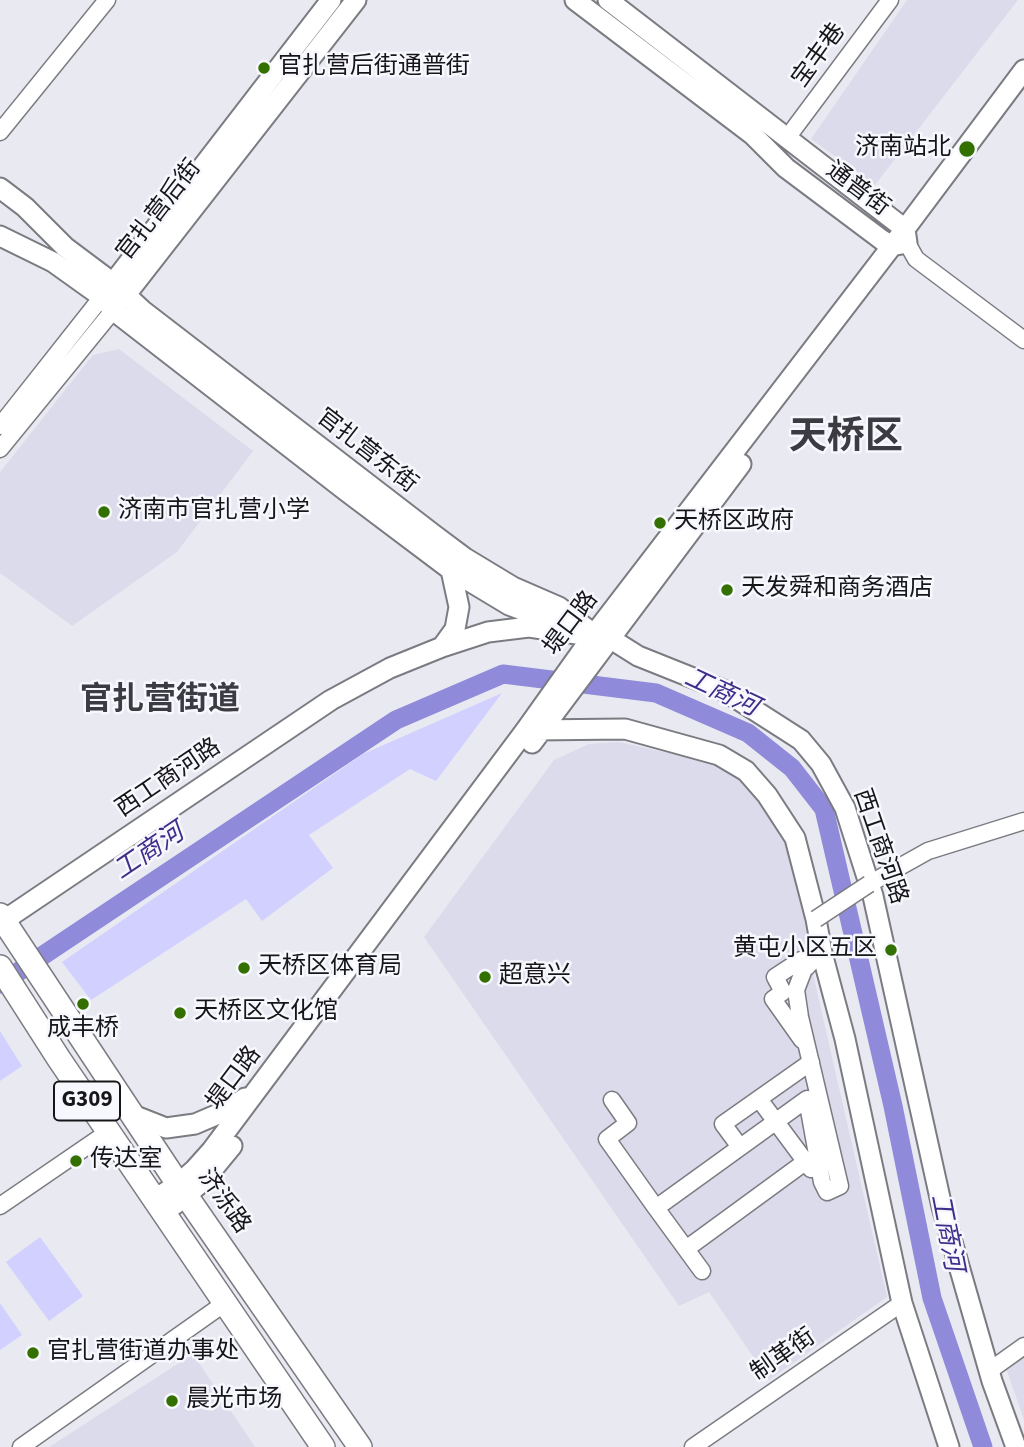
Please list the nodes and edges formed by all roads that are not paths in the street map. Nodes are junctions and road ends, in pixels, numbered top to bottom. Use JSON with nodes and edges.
{"nodes":[{"id":1,"x":107,"y":0,"type":"edge"},
{"id":2,"x":331,"y":0,"type":"edge"},
{"id":3,"x":356,"y":0,"type":"edge"},
{"id":4,"x":575,"y":0,"type":"edge"},
{"id":5,"x":608,"y":0,"type":"edge"},
{"id":6,"x":890,"y":0,"type":"edge"},
{"id":7,"x":1024,"y":70,"type":"edge"},
{"id":8,"x":1024,"y":86,"type":"edge"},
{"id":9,"x":0,"y":132,"type":"edge"},
{"id":10,"x":787,"y":138,"type":"junction"},
{"id":11,"x":0,"y":188,"type":"edge"},
{"id":12,"x":0,"y":223,"type":"edge"},
{"id":13,"x":0,"y":236,"type":"edge"},
{"id":14,"x":901,"y":239,"type":"junction"},
{"id":15,"x":53,"y":262,"type":"junction"},
{"id":16,"x":113,"y":297,"type":"junction"},
{"id":17,"x":1024,"y":340,"type":"edge"},
{"id":18,"x":0,"y":426,"type":"edge"},
{"id":19,"x":0,"y":449,"type":"edge"},
{"id":20,"x":452,"y":570,"type":"junction"},
{"id":21,"x":596,"y":642,"type":"junction"},
{"id":22,"x":442,"y":647,"type":"junction"},
{"id":23,"x":533,"y":730,"type":"junction"},
{"id":24,"x":1024,"y":821,"type":"edge"},
{"id":25,"x":869,"y":884,"type":"junction"},
{"id":26,"x":1,"y":919,"type":"edge"},
{"id":27,"x":816,"y":919,"type":"junction"},
{"id":28,"x":822,"y":953,"type":"junction"},
{"id":29,"x":0,"y":967,"type":"edge"},
{"id":30,"x":807,"y":967,"type":"junction"},
{"id":31,"x":809,"y":1055,"type":"junction"},
{"id":32,"x":258,"y":1089,"type":"junction"},
{"id":33,"x":812,"y":1095,"type":"junction"},
{"id":34,"x":759,"y":1099,"type":"junction"},
{"id":35,"x":612,"y":1100,"type":"dead end"},
{"id":36,"x":133,"y":1115,"type":"junction"},
{"id":37,"x":776,"y":1121,"type":"junction"},
{"id":38,"x":108,"y":1132,"type":"junction"},
{"id":39,"x":740,"y":1147,"type":"junction"},
{"id":40,"x":805,"y":1162,"type":"junction"},
{"id":41,"x":182,"y":1190,"type":"junction"},
{"id":42,"x":0,"y":1206,"type":"edge"},
{"id":43,"x":158,"y":1206,"type":"junction"},
{"id":44,"x":656,"y":1208,"type":"junction"},
{"id":45,"x":686,"y":1249,"type":"junction"},
{"id":46,"x":702,"y":1270,"type":"dead end"},
{"id":47,"x":225,"y":1303,"type":"junction"},
{"id":48,"x":902,"y":1303,"type":"junction"},
{"id":49,"x":1024,"y":1346,"type":"edge"},
{"id":50,"x":989,"y":1371,"type":"junction"},
{"id":51,"x":21,"y":1447,"type":"edge"},
{"id":52,"x":323,"y":1447,"type":"edge"},
{"id":53,"x":360,"y":1447,"type":"edge"},
{"id":54,"x":693,"y":1447,"type":"edge"},
{"id":55,"x":949,"y":1447,"type":"edge"},
{"id":56,"x":1016,"y":1447,"type":"edge"}],
"edges":[{"from":1,"to":9,"type":"street"},
{"from":2,"to":16,"type":"main road","name":"官扎营后街"},
{"from":3,"to":16,"type":"main road","name":"官扎营后街"},
{"from":4,"to":14,"type":"main road","name":"通普街"},
{"from":5,"to":10,"type":"main road","name":"通普街"},
{"from":6,"to":10,"type":"street","name":"宝丰巷"},
{"from":7,"to":14,"type":"main road","name":"堤口路"},
{"from":8,"to":14,"type":"main road","name":"堤口路"},
{"from":10,"to":14,"type":"main road","name":"通普街"},
{"from":11,"to":16,"type":"main road","name":"官扎营东街"},
{"from":12,"to":15,"type":"main road"},
{"from":13,"to":15,"type":"main road","name":"官扎营东街"},
{"from":14,"to":17,"type":"street"},
{"from":14,"to":21,"type":"main road","name":"堤口路"},
{"from":15,"to":16,"type":"main road","name":"官扎营东街"},
{"from":16,"to":18,"type":"street","name":"官扎营后街"},
{"from":16,"to":19,"type":"street","name":"官扎营后街"},
{"from":16,"to":20,"type":"main road","name":"官扎营东街"},
{"from":16,"to":21,"type":"main road","name":"官扎营东街"},
{"from":20,"to":21,"type":"main road","name":"官扎营东街"},
{"from":20,"to":22,"type":"main road"},
{"from":21,"to":22,"type":"main road","name":"西工商河路"},
{"from":21,"to":23,"type":"main road","name":"堤口路"},
{"from":21,"to":25,"type":"main road","name":"西工商河路"},
{"from":22,"to":26,"type":"main road","name":"西工商河路"},
{"from":23,"to":27,"type":"main road"},
{"from":23,"to":32,"type":"main road","name":"堤口路"},
{"from":23,"to":41,"type":"main road","name":"堤口路"},
{"from":24,"to":25,"type":"street"},
{"from":25,"to":27,"type":"street","bridge":true},
{"from":25,"to":50,"type":"main road","name":"西工商河路"},
{"from":26,"to":36,"type":"highway","name":"济泺路","number":"G309"},
{"from":27,"to":28,"type":"main road"},
{"from":28,"to":30,"type":"street"},
{"from":28,"to":48,"type":"main road"},
{"from":29,"to":38,"type":"highway","number":"G309"},
{"from":30,"to":31,"type":"street"},
{"from":30,"to":31,"type":"street"},
{"from":31,"to":33,"type":"street"},
{"from":31,"to":34,"type":"street"},
{"from":32,"to":36,"type":"main road"},
{"from":32,"to":41,"type":"main road","name":"堤口路"},
{"from":33,"to":37,"type":"street"},
{"from":33,"to":40,"type":"street"},
{"from":34,"to":37,"type":"street"},
{"from":34,"to":39,"type":"street"},
{"from":35,"to":44,"type":"street"},
{"from":36,"to":41,"type":"highway","name":"济泺路","number":"G309"},
{"from":37,"to":39,"type":"street"},
{"from":37,"to":40,"type":"street"},
{"from":38,"to":42,"type":"street"},
{"from":38,"to":43,"type":"highway","number":"G309"},
{"from":39,"to":44,"type":"street"},
{"from":40,"to":45,"type":"street"},
{"from":41,"to":43,"type":"main road","name":"堤口路"},
{"from":41,"to":53,"type":"highway","name":"济泺路","number":"G309"},
{"from":43,"to":47,"type":"highway","number":"G309"},
{"from":44,"to":45,"type":"street"},
{"from":45,"to":46,"type":"street"},
{"from":47,"to":51,"type":"street"},
{"from":47,"to":52,"type":"highway","number":"G309"},
{"from":48,"to":54,"type":"street","name":"制革街"},
{"from":48,"to":55,"type":"main road"},
{"from":49,"to":50,"type":"street"},
{"from":50,"to":56,"type":"main road","name":"西工商河路"}]}
